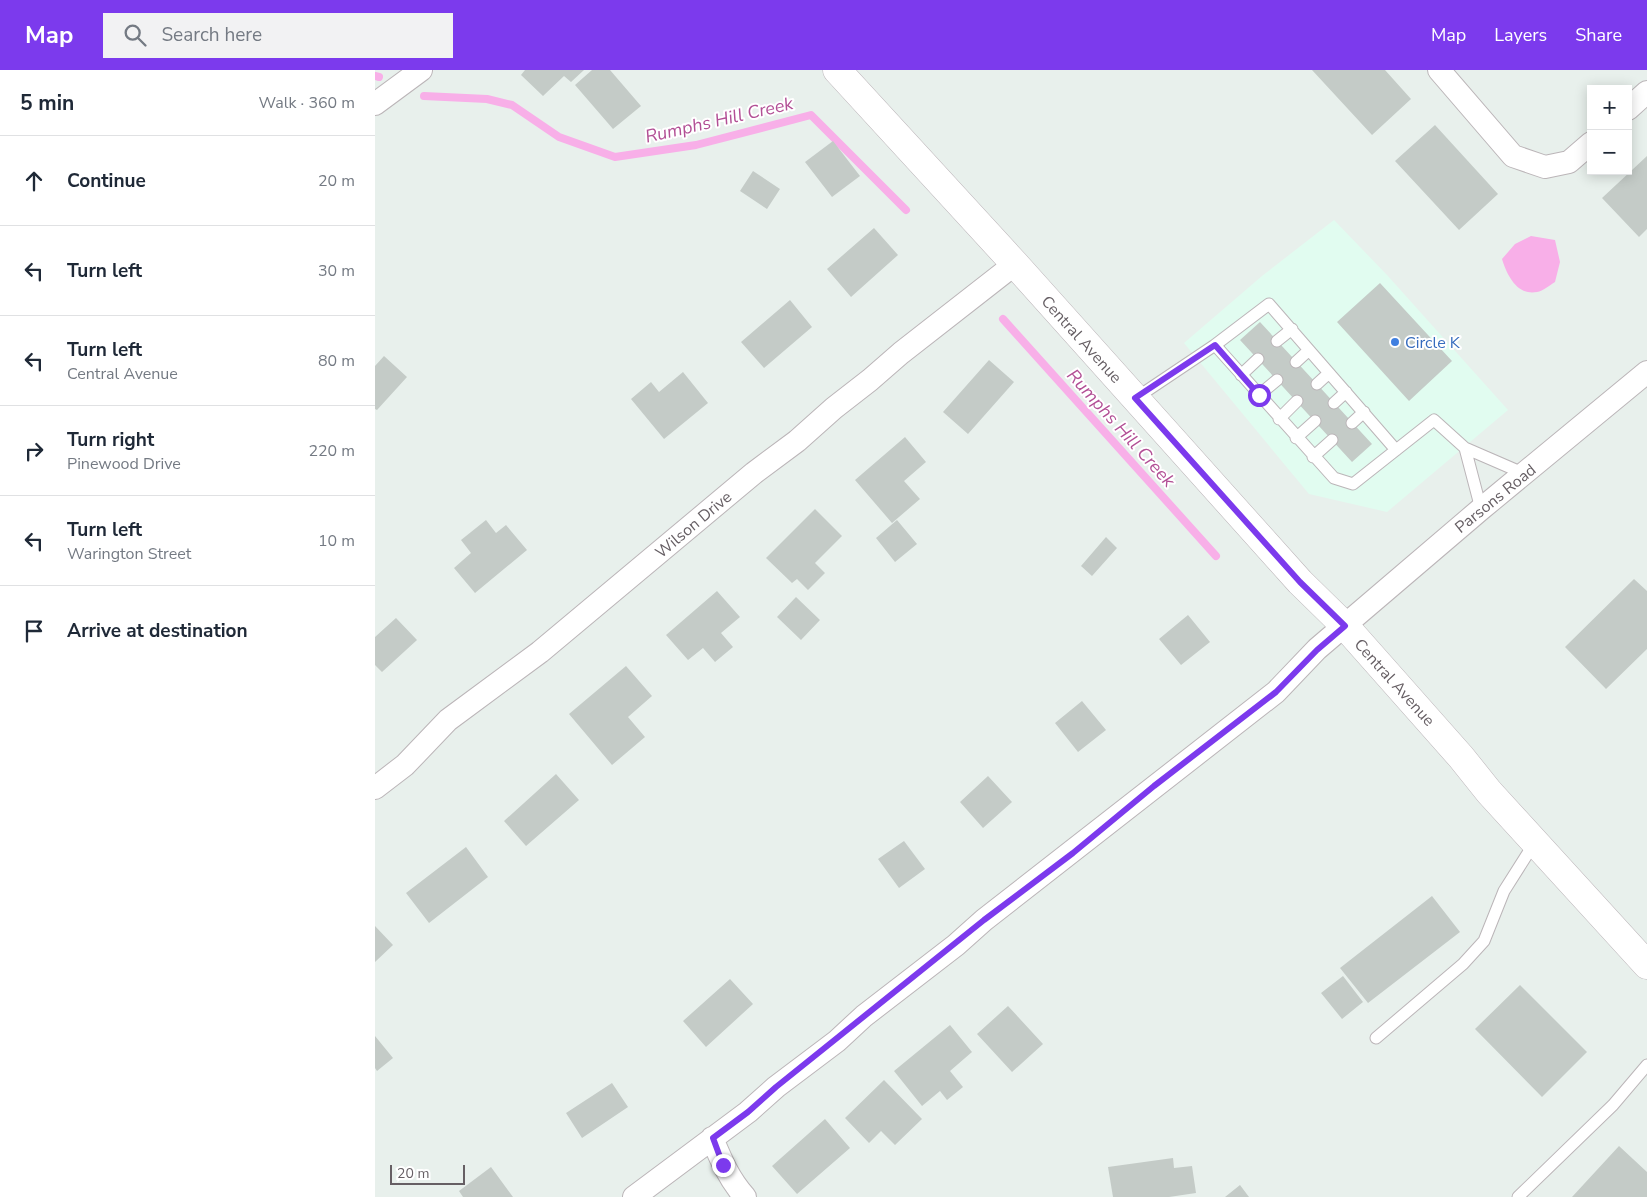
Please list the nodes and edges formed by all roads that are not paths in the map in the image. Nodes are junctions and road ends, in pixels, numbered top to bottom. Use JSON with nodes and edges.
{"nodes":[{"id":1,"x":421,"y":70,"type":"edge"},
{"id":2,"x":837,"y":70,"type":"edge"},
{"id":3,"x":1439,"y":70,"type":"edge"},
{"id":4,"x":1647,"y":92,"type":"edge"},
{"id":5,"x":375,"y":104,"type":"edge"},
{"id":6,"x":1632,"y":105,"type":"edge"},
{"id":7,"x":1587,"y":146,"type":"edge"},
{"id":8,"x":1015,"y":264,"type":"junction"},
{"id":9,"x":1292,"y":329,"type":"junction"},
{"id":10,"x":1277,"y":341,"type":"dead end"},
{"id":11,"x":1215,"y":345,"type":"junction"},
{"id":12,"x":1309,"y":350,"type":"junction"},
{"id":13,"x":1258,"y":359,"type":"dead end"},
{"id":14,"x":1297,"y":362,"type":"dead end"},
{"id":15,"x":1329,"y":372,"type":"junction"},
{"id":16,"x":1647,"y":372,"type":"edge"},
{"id":17,"x":1241,"y":375,"type":"junction"},
{"id":18,"x":1277,"y":380,"type":"dead end"},
{"id":19,"x":1317,"y":384,"type":"dead end"},
{"id":20,"x":1346,"y":392,"type":"junction"},
{"id":21,"x":1259,"y":395,"type":"junction"},
{"id":22,"x":1135,"y":398,"type":"junction"},
{"id":23,"x":1297,"y":402,"type":"dead end"},
{"id":24,"x":1334,"y":403,"type":"dead end"},
{"id":25,"x":1364,"y":412,"type":"junction"},
{"id":26,"x":1279,"y":419,"type":"junction"},
{"id":27,"x":1315,"y":421,"type":"dead end"},
{"id":28,"x":1352,"y":422,"type":"dead end"},
{"id":29,"x":1296,"y":438,"type":"junction"},
{"id":30,"x":1331,"y":440,"type":"dead end"},
{"id":31,"x":1465,"y":448,"type":"junction"},
{"id":32,"x":1396,"y":450,"type":"junction"},
{"id":33,"x":1313,"y":457,"type":"junction"},
{"id":34,"x":1525,"y":474,"type":"junction"},
{"id":35,"x":1481,"y":509,"type":"junction"},
{"id":36,"x":1345,"y":626,"type":"junction"},
{"id":37,"x":375,"y":788,"type":"edge"},
{"id":38,"x":1535,"y":842,"type":"junction"},
{"id":39,"x":1647,"y":965,"type":"edge"},
{"id":40,"x":1376,"y":1038,"type":"dead end"},
{"id":41,"x":1647,"y":1064,"type":"edge"},
{"id":42,"x":713,"y":1138,"type":"junction"},
{"id":43,"x":634,"y":1197,"type":"edge"},
{"id":44,"x":745,"y":1197,"type":"edge"},
{"id":45,"x":1518,"y":1197,"type":"edge"}],
"edges":[{"from":1,"to":5,"type":"street"},
{"from":2,"to":8,"type":"street","name":"Central Avenue"},
{"from":3,"to":7,"type":"street"},
{"from":4,"to":6,"type":"street"},
{"from":8,"to":22,"type":"street","name":"Central Avenue"},
{"from":8,"to":37,"type":"street","name":"Wilson Drive"},
{"from":9,"to":10,"type":"lane"},
{"from":9,"to":11,"type":"lane"},
{"from":9,"to":12,"type":"lane"},
{"from":11,"to":17,"type":"lane"},
{"from":11,"to":22,"type":"lane"},
{"from":12,"to":14,"type":"lane"},
{"from":12,"to":15,"type":"lane"},
{"from":13,"to":17,"type":"lane"},
{"from":15,"to":19,"type":"lane"},
{"from":15,"to":20,"type":"lane"},
{"from":16,"to":34,"type":"street","name":"Parsons Road"},
{"from":17,"to":21,"type":"lane"},
{"from":18,"to":21,"type":"lane"},
{"from":20,"to":24,"type":"lane"},
{"from":20,"to":25,"type":"lane"},
{"from":21,"to":26,"type":"lane"},
{"from":22,"to":36,"type":"street","name":"Central Avenue"},
{"from":23,"to":26,"type":"lane"},
{"from":25,"to":28,"type":"lane"},
{"from":25,"to":32,"type":"lane"},
{"from":26,"to":29,"type":"lane"},
{"from":27,"to":29,"type":"lane"},
{"from":29,"to":33,"type":"lane"},
{"from":30,"to":33,"type":"lane"},
{"from":31,"to":32,"type":"lane"},
{"from":31,"to":34,"type":"lane"},
{"from":31,"to":35,"type":"lane"},
{"from":32,"to":33,"type":"lane"},
{"from":34,"to":35,"type":"street","name":"Parsons Road"},
{"from":35,"to":36,"type":"street","name":"Parsons Road"},
{"from":36,"to":38,"type":"street","name":"Central Avenue"},
{"from":36,"to":42,"type":"street","name":"Parsons Road"},
{"from":38,"to":39,"type":"street","name":"Central Avenue"},
{"from":38,"to":40,"type":"lane"},
{"from":41,"to":45,"type":"lane"},
{"from":42,"to":43,"type":"street","name":"Parsons Road"},
{"from":42,"to":44,"type":"street"}]}
